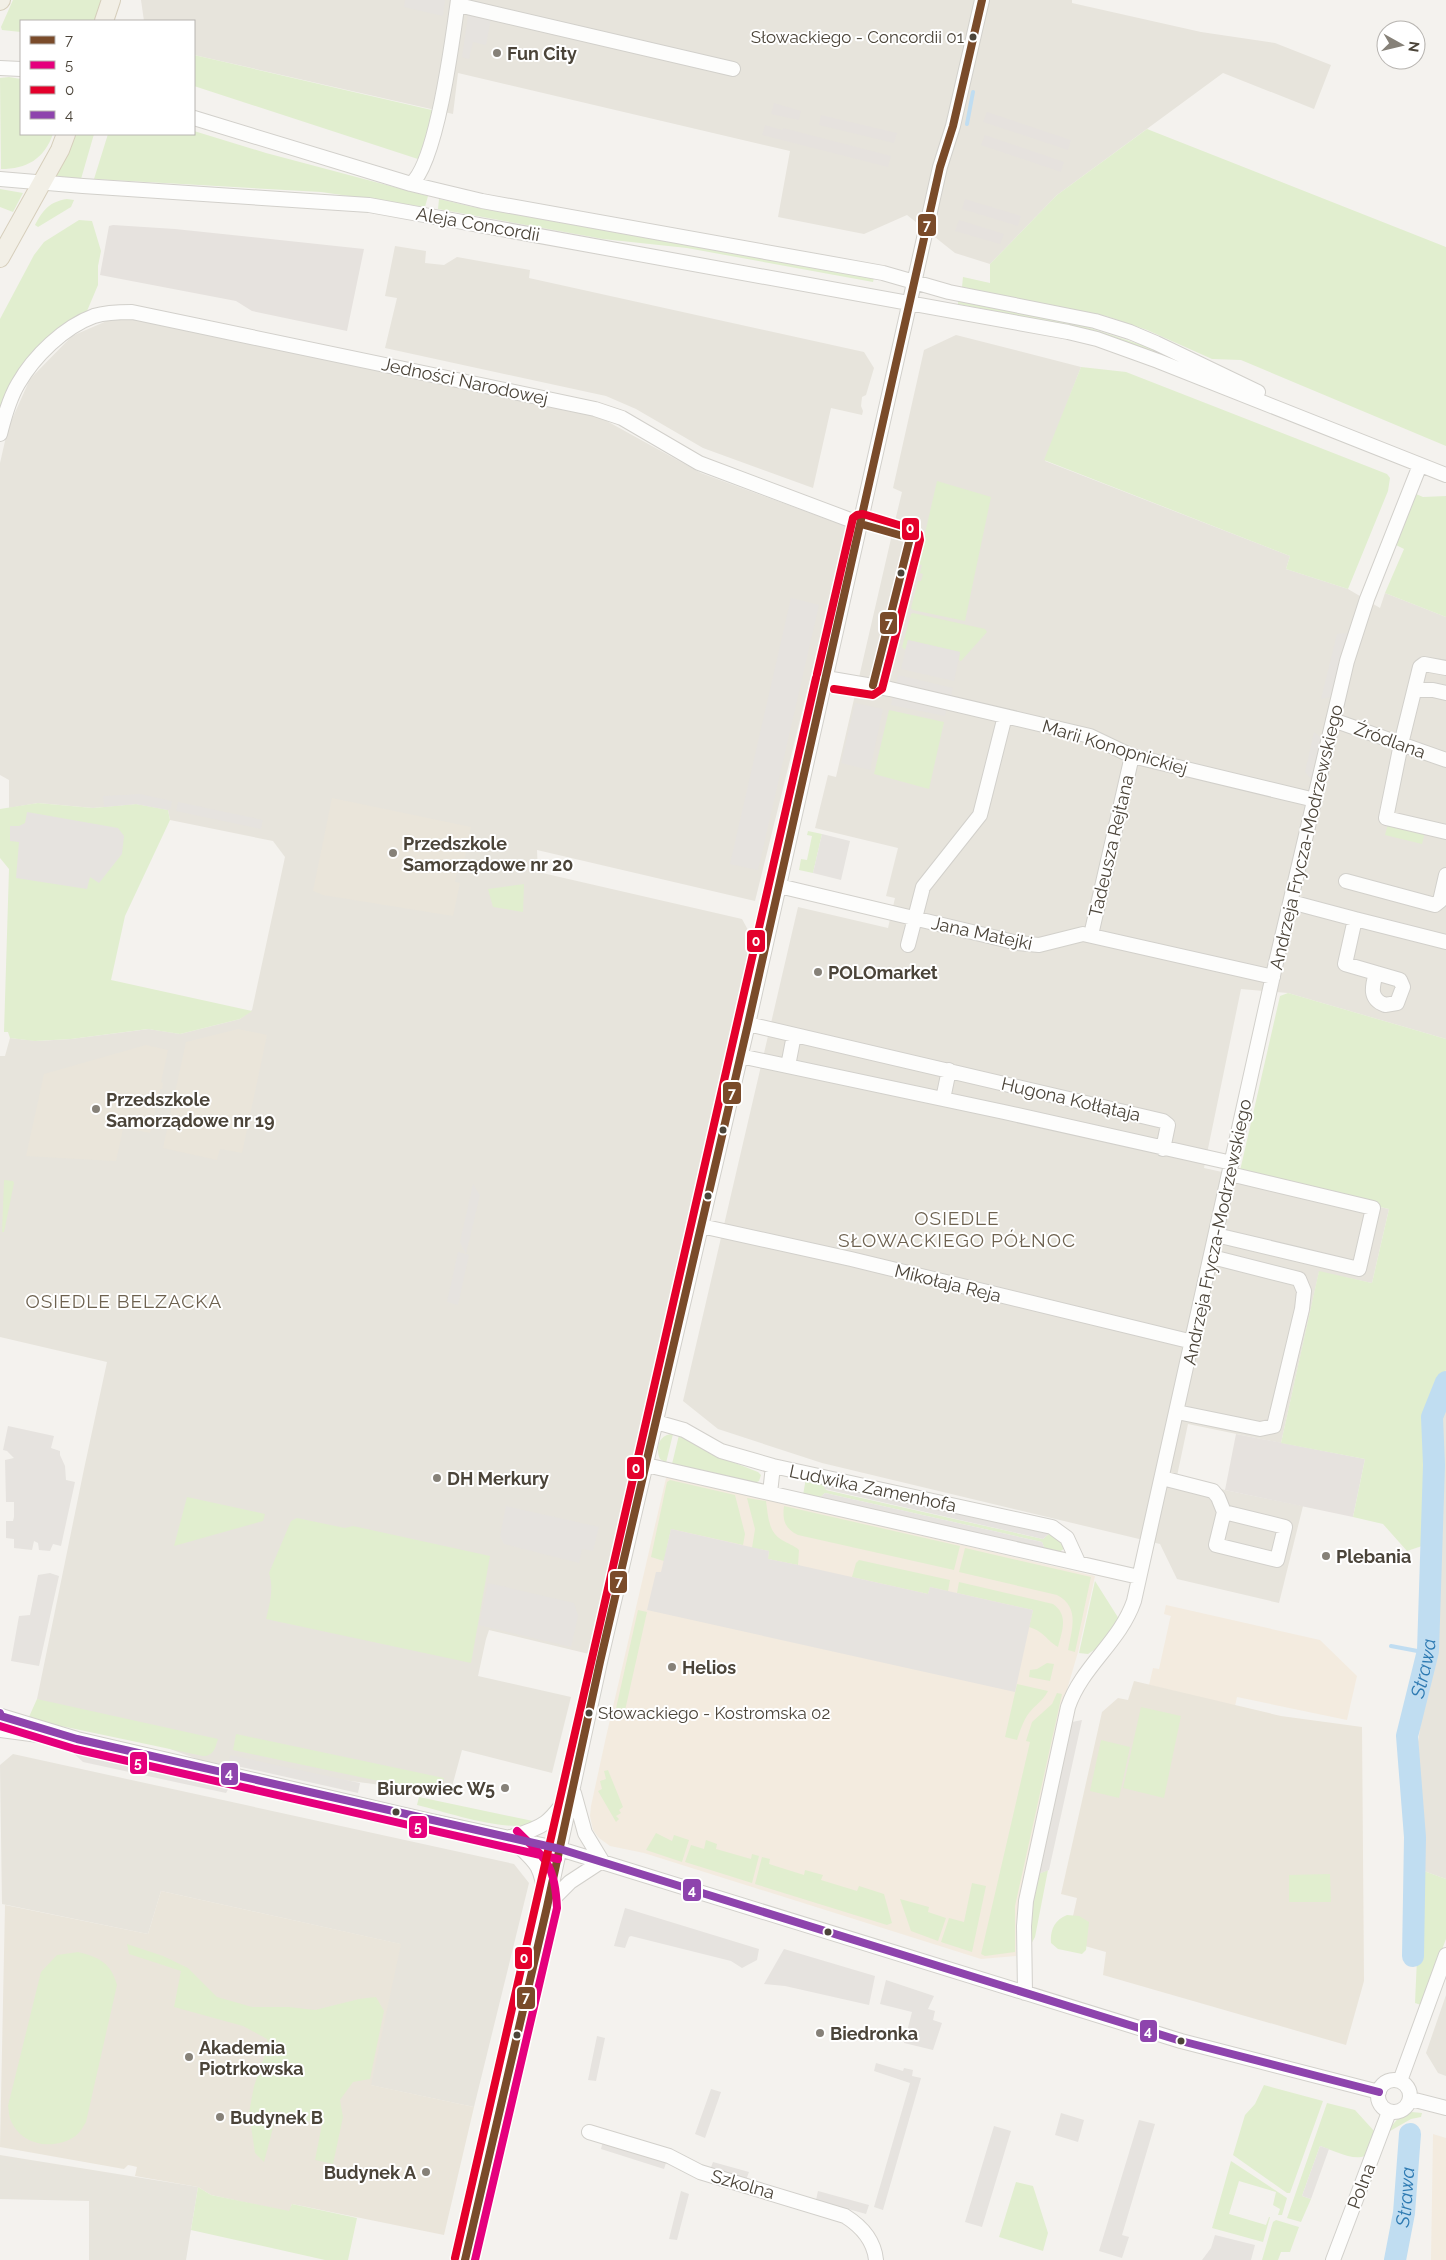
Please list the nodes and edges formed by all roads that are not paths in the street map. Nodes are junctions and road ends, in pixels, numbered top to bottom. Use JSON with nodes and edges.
{"nodes":[{"id":1,"x":982,"y":0,"type":"edge"},
{"id":2,"x":458,"y":3,"type":"edge"},
{"id":3,"x":0,"y":68,"type":"edge"},
{"id":4,"x":20,"y":69,"type":"edge"},
{"id":5,"x":733,"y":69,"type":"dead end"},
{"id":6,"x":195,"y":118,"type":"edge"},
{"id":7,"x":65,"y":135,"type":"edge"},
{"id":8,"x":0,"y":179,"type":"edge"},
{"id":9,"x":41,"y":182,"type":"junction"},
{"id":10,"x":411,"y":184,"type":"junction"},
{"id":11,"x":0,"y":258,"type":"edge"},
{"id":12,"x":914,"y":281,"type":"junction"},
{"id":13,"x":910,"y":302,"type":"junction"},
{"id":14,"x":0,"y":434,"type":"edge"},
{"id":15,"x":1344,"y":435,"type":"junction"},
{"id":16,"x":1420,"y":465,"type":"junction"},
{"id":17,"x":1446,"y":475,"type":"edge"},
{"id":18,"x":861,"y":524,"type":"junction"},
{"id":19,"x":1446,"y":668,"type":"edge"},
{"id":20,"x":826,"y":678,"type":"junction"},
{"id":21,"x":1415,"y":690,"type":"junction"},
{"id":22,"x":1446,"y":693,"type":"edge"},
{"id":23,"x":1005,"y":716,"type":"junction"},
{"id":24,"x":1334,"y":720,"type":"junction"},
{"id":25,"x":1401,"y":744,"type":"junction"},
{"id":26,"x":1132,"y":756,"type":"junction"},
{"id":27,"x":1446,"y":760,"type":"edge"},
{"id":28,"x":1315,"y":800,"type":"junction"},
{"id":29,"x":1446,"y":832,"type":"edge"},
{"id":30,"x":1446,"y":875,"type":"edge"},
{"id":31,"x":1346,"y":881,"type":"dead end"},
{"id":32,"x":779,"y":886,"type":"junction"},
{"id":33,"x":1291,"y":902,"type":"junction"},
{"id":34,"x":914,"y":917,"type":"junction"},
{"id":35,"x":1355,"y":920,"type":"junction"},
{"id":36,"x":1090,"y":936,"type":"junction"},
{"id":37,"x":1446,"y":942,"type":"edge"},
{"id":38,"x":908,"y":945,"type":"dead end"},
{"id":39,"x":1376,"y":973,"type":"dead end"},
{"id":40,"x":1273,"y":977,"type":"junction"},
{"id":41,"x":748,"y":1024,"type":"junction"},
{"id":42,"x":794,"y":1034,"type":"junction"},
{"id":43,"x":740,"y":1056,"type":"junction"},
{"id":44,"x":788,"y":1066,"type":"junction"},
{"id":45,"x":949,"y":1070,"type":"junction"},
{"id":46,"x":943,"y":1100,"type":"junction"},
{"id":47,"x":1163,"y":1148,"type":"junction"},
{"id":48,"x":1231,"y":1169,"type":"junction"},
{"id":49,"x":701,"y":1226,"type":"junction"},
{"id":50,"x":1216,"y":1235,"type":"junction"},
{"id":51,"x":1212,"y":1257,"type":"junction"},
{"id":52,"x":1193,"y":1342,"type":"junction"},
{"id":53,"x":1177,"y":1412,"type":"junction"},
{"id":54,"x":656,"y":1422,"type":"junction"},
{"id":55,"x":646,"y":1465,"type":"junction"},
{"id":56,"x":773,"y":1466,"type":"junction"},
{"id":57,"x":1162,"y":1478,"type":"junction"},
{"id":58,"x":770,"y":1492,"type":"junction"},
{"id":59,"x":1224,"y":1512,"type":"junction"},
{"id":60,"x":1078,"y":1562,"type":"junction"},
{"id":61,"x":1139,"y":1577,"type":"junction"},
{"id":62,"x":0,"y":1718,"type":"edge"},
{"id":63,"x":0,"y":1730,"type":"edge"},
{"id":64,"x":74,"y":1738,"type":"junction"},
{"id":65,"x":573,"y":1790,"type":"junction"},
{"id":66,"x":510,"y":1838,"type":"junction"},
{"id":67,"x":560,"y":1849,"type":"junction"},
{"id":68,"x":602,"y":1861,"type":"junction"},
{"id":69,"x":547,"y":1907,"type":"junction"},
{"id":70,"x":1446,"y":1955,"type":"edge"},
{"id":71,"x":1025,"y":1993,"type":"junction"},
{"id":72,"x":1400,"y":2081,"type":"junction"},
{"id":73,"x":1378,"y":2092,"type":"junction"},
{"id":74,"x":1411,"y":2100,"type":"junction"},
{"id":75,"x":1446,"y":2108,"type":"edge"},
{"id":76,"x":1389,"y":2112,"type":"junction"},
{"id":77,"x":589,"y":2132,"type":"dead end"},
{"id":78,"x":464,"y":2260,"type":"edge"},
{"id":79,"x":876,"y":2260,"type":"edge"},
{"id":80,"x":1333,"y":2260,"type":"edge"}],
"edges":[{"from":1,"to":12,"type":"street"},
{"from":2,"to":5,"type":"street"},
{"from":2,"to":10,"type":"street"},
{"from":3,"to":4,"type":"street"},
{"from":6,"to":10,"type":"street","name":"Aleja Concordii"},
{"from":7,"to":9,"type":"main road"},
{"from":8,"to":9,"type":"street","name":"Aleja Concordii"},
{"from":9,"to":11,"type":"main road"},
{"from":9,"to":13,"type":"street","name":"Aleja Concordii"},
{"from":10,"to":12,"type":"street","name":"Aleja Concordii"},
{"from":12,"to":13,"type":"street"},
{"from":12,"to":15,"type":"street","name":"Aleja Concordii"},
{"from":13,"to":15,"type":"street","name":"Aleja Concordii"},
{"from":13,"to":18,"type":"street"},
{"from":14,"to":18,"type":"street","name":"Jedności Narodowej"},
{"from":15,"to":16,"type":"street"},
{"from":16,"to":17,"type":"street"},
{"from":16,"to":24,"type":"street","name":"Andrzeja Frycza-Modrzewskiego"},
{"from":18,"to":20,"type":"street"},
{"from":19,"to":21,"type":"street"},
{"from":20,"to":23,"type":"street","name":"Marii Konopnickiej"},
{"from":20,"to":32,"type":"street"},
{"from":21,"to":22,"type":"street"},
{"from":21,"to":25,"type":"street"},
{"from":23,"to":26,"type":"street","name":"Marii Konopnickiej"},
{"from":23,"to":34,"type":"street"},
{"from":24,"to":25,"type":"street","name":"Źródlana"},
{"from":24,"to":28,"type":"street","name":"Andrzeja Frycza-Modrzewskiego"},
{"from":25,"to":27,"type":"street","name":"Źródlana"},
{"from":25,"to":29,"type":"street"},
{"from":26,"to":28,"type":"street","name":"Marii Konopnickiej"},
{"from":26,"to":36,"type":"street","name":"Tadeusza Rejtana"},
{"from":28,"to":33,"type":"street","name":"Andrzeja Frycza-Modrzewskiego"},
{"from":30,"to":31,"type":"street"},
{"from":32,"to":34,"type":"street","name":"Jana Matejki"},
{"from":32,"to":41,"type":"street"},
{"from":33,"to":35,"type":"street"},
{"from":33,"to":40,"type":"street","name":"Andrzeja Frycza-Modrzewskiego"},
{"from":34,"to":36,"type":"street","name":"Jana Matejki"},
{"from":34,"to":38,"type":"street"},
{"from":35,"to":37,"type":"street"},
{"from":35,"to":39,"type":"street"},
{"from":36,"to":40,"type":"street","name":"Jana Matejki"},
{"from":40,"to":48,"type":"street","name":"Andrzeja Frycza-Modrzewskiego"},
{"from":41,"to":42,"type":"street","name":"Hugona Kołłątaja"},
{"from":41,"to":43,"type":"street"},
{"from":42,"to":44,"type":"street"},
{"from":42,"to":45,"type":"street","name":"Hugona Kołłątaja"},
{"from":43,"to":44,"type":"street","name":"Hugona Kołłątaja"},
{"from":43,"to":49,"type":"street"},
{"from":44,"to":46,"type":"street","name":"Hugona Kołłątaja"},
{"from":45,"to":46,"type":"street"},
{"from":45,"to":47,"type":"street","name":"Hugona Kołłątaja"},
{"from":46,"to":47,"type":"street","name":"Hugona Kołłątaja"},
{"from":47,"to":48,"type":"street","name":"Hugona Kołłątaja"},
{"from":48,"to":50,"type":"street","name":"Andrzeja Frycza-Modrzewskiego"},
{"from":48,"to":50,"type":"street","name":"Hugona Kołłątaja"},
{"from":49,"to":52,"type":"street","name":"Mikołaja Reja"},
{"from":49,"to":54,"type":"street"},
{"from":50,"to":51,"type":"street","name":"Andrzeja Frycza-Modrzewskiego"},
{"from":51,"to":52,"type":"street","name":"Andrzeja Frycza-Modrzewskiego"},
{"from":51,"to":53,"type":"street"},
{"from":52,"to":53,"type":"street","name":"Andrzeja Frycza-Modrzewskiego"},
{"from":53,"to":57,"type":"street","name":"Andrzeja Frycza-Modrzewskiego"},
{"from":54,"to":55,"type":"street"},
{"from":54,"to":56,"type":"street","name":"Ludwika Zamenhofa"},
{"from":55,"to":58,"type":"street","name":"Ludwika Zamenhofa"},
{"from":55,"to":65,"type":"street"},
{"from":56,"to":58,"type":"street"},
{"from":56,"to":60,"type":"street","name":"Ludwika Zamenhofa"},
{"from":57,"to":59,"type":"street"},
{"from":57,"to":61,"type":"street","name":"Andrzeja Frycza-Modrzewskiego"},
{"from":58,"to":60,"type":"street","name":"Ludwika Zamenhofa"},
{"from":59,"to":59,"type":"street"},
{"from":60,"to":61,"type":"street","name":"Ludwika Zamenhofa"},
{"from":61,"to":71,"type":"street","name":"Andrzeja Frycza-Modrzewskiego"},
{"from":62,"to":64,"type":"street"},
{"from":63,"to":64,"type":"street"},
{"from":64,"to":66,"type":"street"},
{"from":65,"to":66,"type":"street"},
{"from":65,"to":67,"type":"street"},
{"from":65,"to":68,"type":"street"},
{"from":66,"to":67,"type":"street"},
{"from":66,"to":69,"type":"street"},
{"from":67,"to":68,"type":"street"},
{"from":67,"to":69,"type":"street"},
{"from":68,"to":69,"type":"street"},
{"from":68,"to":71,"type":"street"},
{"from":69,"to":78,"type":"street"},
{"from":70,"to":72,"type":"street"},
{"from":71,"to":73,"type":"street"},
{"from":72,"to":73,"type":"street"},
{"from":72,"to":74,"type":"street"},
{"from":73,"to":76,"type":"street"},
{"from":74,"to":75,"type":"street"},
{"from":74,"to":76,"type":"street"},
{"from":76,"to":80,"type":"street","name":"Polna"},
{"from":77,"to":79,"type":"street","name":"Szkolna"}]}
